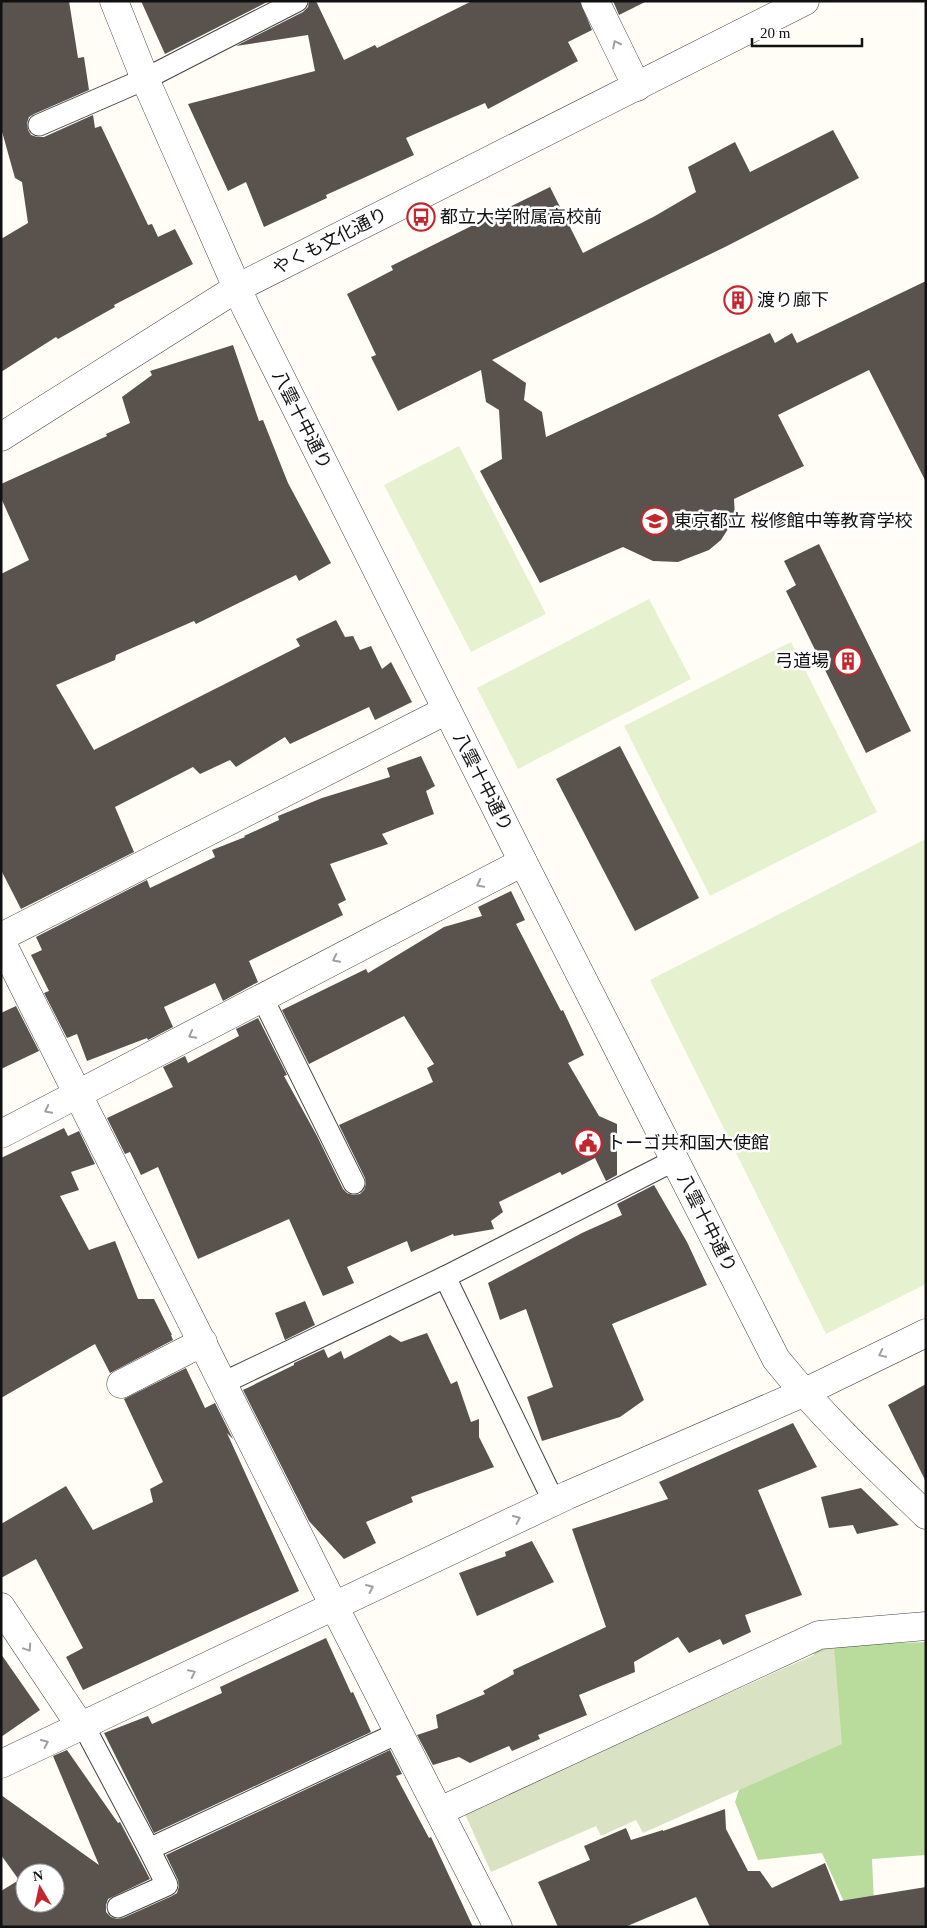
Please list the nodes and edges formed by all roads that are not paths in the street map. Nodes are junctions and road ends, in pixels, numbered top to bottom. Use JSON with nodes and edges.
{"nodes":[{"id":1,"x":114,"y":1,"type":"edge"},
{"id":2,"x":297,"y":1,"type":"edge"},
{"id":3,"x":595,"y":1,"type":"edge"},
{"id":4,"x":804,"y":1,"type":"edge"},
{"id":5,"x":145,"y":79,"type":"junction"},
{"id":6,"x":637,"y":87,"type":"junction"},
{"id":7,"x":39,"y":125,"type":"dead end"},
{"id":8,"x":236,"y":288,"type":"junction"},
{"id":9,"x":1,"y":437,"type":"edge"},
{"id":10,"x":447,"y":710,"type":"junction"},
{"id":11,"x":523,"y":862,"type":"junction"},
{"id":12,"x":1,"y":939,"type":"edge"},
{"id":13,"x":262,"y":997,"type":"junction"},
{"id":14,"x":79,"y":1094,"type":"junction"},
{"id":15,"x":1,"y":1134,"type":"edge"},
{"id":16,"x":675,"y":1160,"type":"junction"},
{"id":17,"x":354,"y":1183,"type":"dead end"},
{"id":18,"x":445,"y":1277,"type":"junction"},
{"id":19,"x":926,"y":1332,"type":"edge"},
{"id":20,"x":203,"y":1342,"type":"junction"},
{"id":21,"x":223,"y":1383,"type":"junction"},
{"id":22,"x":121,"y":1384,"type":"dead end"},
{"id":23,"x":803,"y":1393,"type":"junction"},
{"id":24,"x":554,"y":1502,"type":"junction"},
{"id":25,"x":926,"y":1515,"type":"edge"},
{"id":26,"x":334,"y":1606,"type":"junction"},
{"id":27,"x":1,"y":1607,"type":"edge"},
{"id":28,"x":926,"y":1626,"type":"edge"},
{"id":29,"x":81,"y":1727,"type":"junction"},
{"id":30,"x":400,"y":1732,"type":"junction"},
{"id":31,"x":1,"y":1764,"type":"edge"},
{"id":32,"x":440,"y":1811,"type":"junction"},
{"id":33,"x":149,"y":1849,"type":"junction"},
{"id":34,"x":118,"y":1907,"type":"dead end"},
{"id":35,"x":498,"y":1927,"type":"edge"}],
"edges":[{"from":1,"to":5,"type":"street","name":"八雲十中通り"},
{"from":2,"to":5,"type":"lane"},
{"from":6,"to":3,"type":"street","one_way":true},
{"from":4,"to":6,"type":"street","name":"やくも文化通り"},
{"from":5,"to":7,"type":"lane"},
{"from":5,"to":8,"type":"street","name":"八雲十中通り"},
{"from":6,"to":8,"type":"street","name":"やくも文化通り"},
{"from":8,"to":9,"type":"street","name":"やくも文化通り"},
{"from":8,"to":10,"type":"street","name":"八雲十中通り"},
{"from":10,"to":11,"type":"street","name":"八雲十中通り"},
{"from":10,"to":12,"type":"street"},
{"from":11,"to":13,"type":"street","one_way":true},
{"from":11,"to":16,"type":"street","name":"八雲十中通り"},
{"from":12,"to":14,"type":"street"},
{"from":13,"to":14,"type":"street","one_way":true},
{"from":13,"to":17,"type":"lane"},
{"from":14,"to":15,"type":"street","one_way":true},
{"from":14,"to":20,"type":"street"},
{"from":16,"to":18,"type":"lane"},
{"from":16,"to":23,"type":"street","name":"八雲十中通り"},
{"from":18,"to":21,"type":"lane"},
{"from":18,"to":24,"type":"lane"},
{"from":19,"to":23,"type":"street","one_way":true},
{"from":20,"to":21,"type":"street"},
{"from":20,"to":22,"type":"street"},
{"from":21,"to":26,"type":"street"},
{"from":23,"to":24,"type":"street"},
{"from":23,"to":25,"type":"street","name":"八雲十中通り"},
{"from":26,"to":24,"type":"street","one_way":true},
{"from":29,"to":26,"type":"street","one_way":true},
{"from":26,"to":30,"type":"street"},
{"from":27,"to":29,"type":"street","one_way":true},
{"from":28,"to":32,"type":"street"},
{"from":31,"to":29,"type":"street","one_way":true},
{"from":29,"to":33,"type":"lane"},
{"from":30,"to":32,"type":"street"},
{"from":30,"to":33,"type":"lane"},
{"from":32,"to":35,"type":"street"},
{"from":33,"to":34,"type":"lane"}]}
